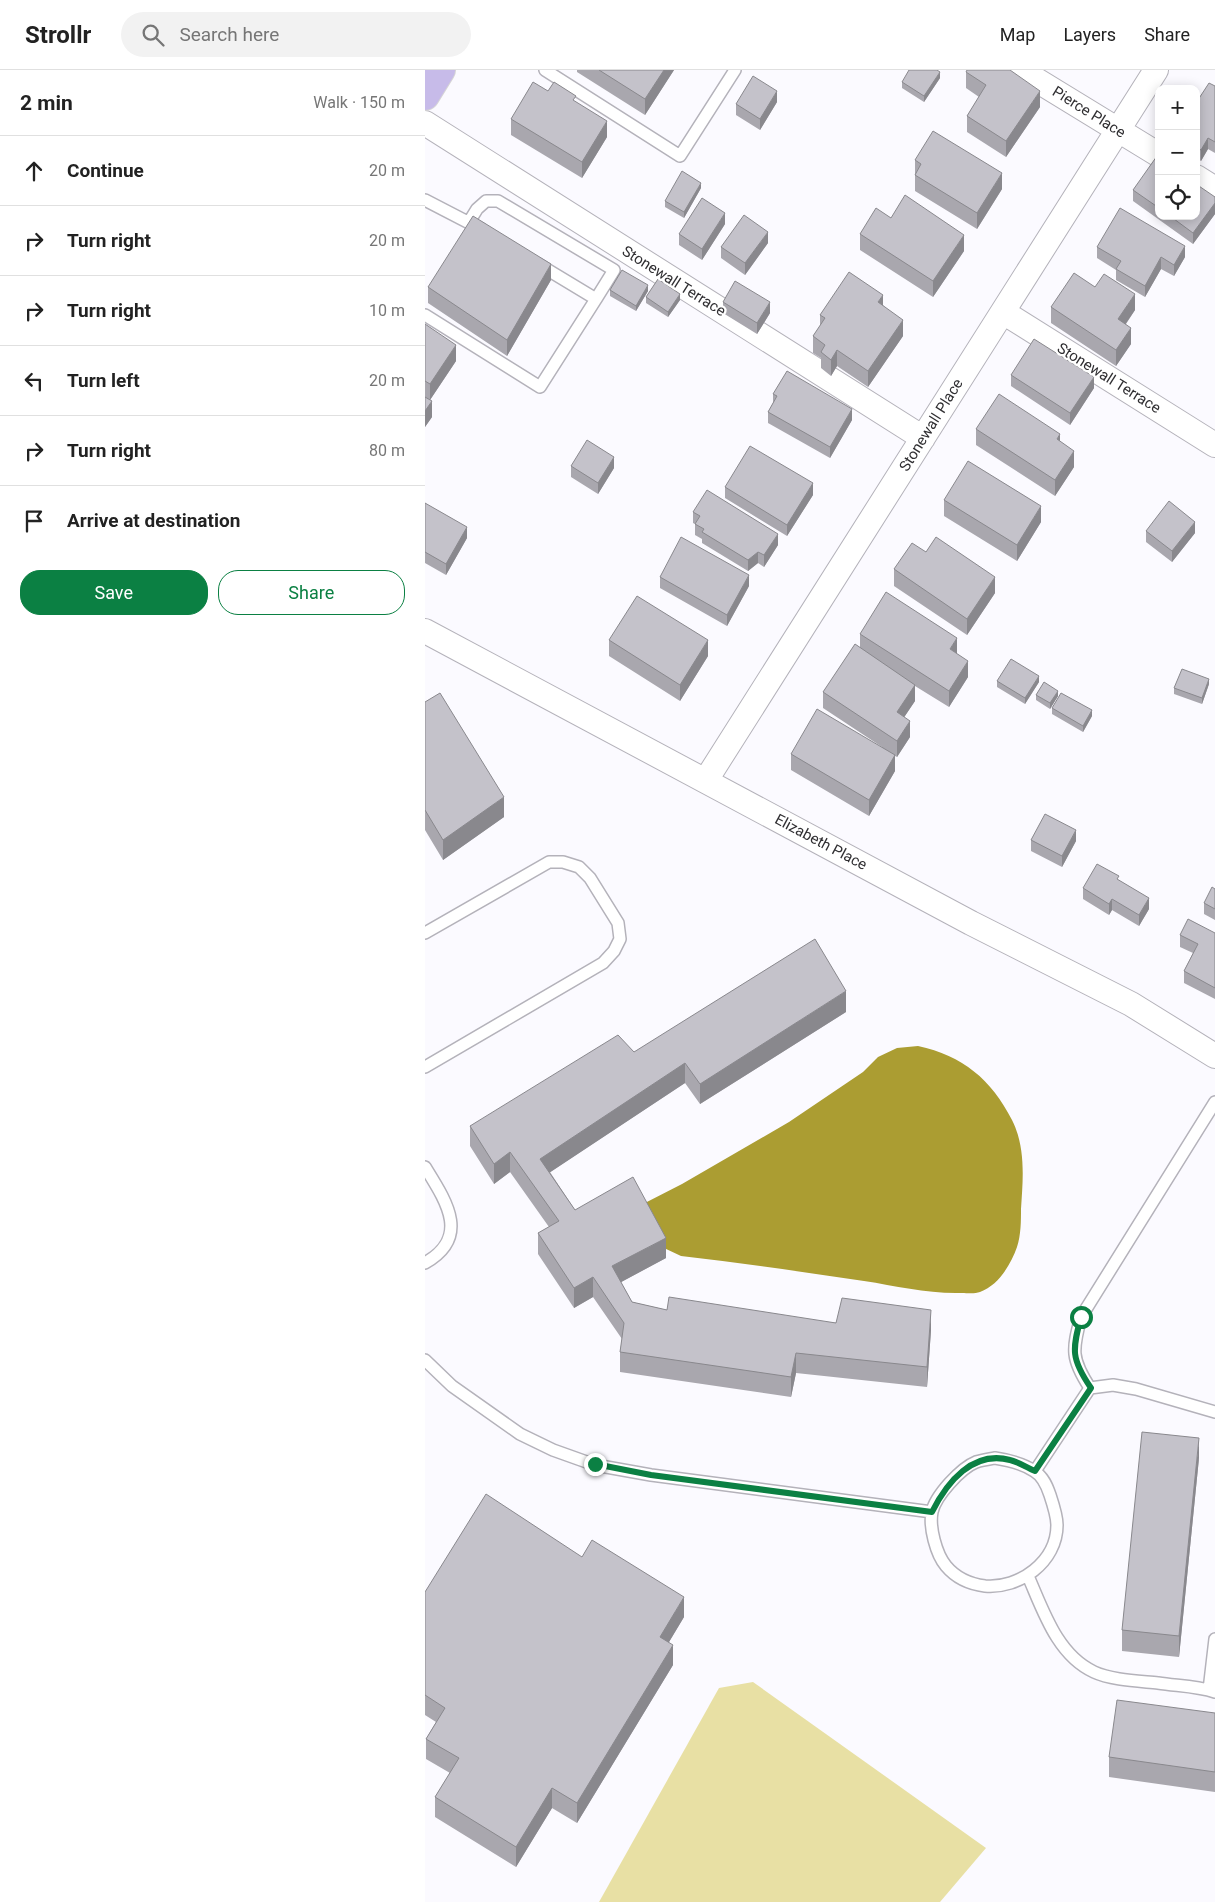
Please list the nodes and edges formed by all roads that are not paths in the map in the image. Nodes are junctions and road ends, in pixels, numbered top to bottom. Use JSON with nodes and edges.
{"nodes":[{"id":1,"x":441,"y":70,"type":"edge"},
{"id":2,"x":545,"y":70,"type":"edge"},
{"id":3,"x":735,"y":70,"type":"edge"},
{"id":4,"x":1020,"y":70,"type":"edge"},
{"id":5,"x":1157,"y":70,"type":"edge"},
{"id":6,"x":425,"y":96,"type":"edge"},
{"id":7,"x":425,"y":124,"type":"edge"},
{"id":8,"x":1118,"y":130,"type":"junction"},
{"id":9,"x":1155,"y":153,"type":"edge"},
{"id":10,"x":1200,"y":179,"type":"edge"},
{"id":11,"x":1215,"y":188,"type":"edge"},
{"id":12,"x":425,"y":200,"type":"edge"},
{"id":13,"x":469,"y":222,"type":"junction"},
{"id":14,"x":490,"y":235,"type":"edge"},
{"id":15,"x":531,"y":259,"type":"edge"},
{"id":16,"x":596,"y":299,"type":"junction"},
{"id":17,"x":1003,"y":312,"type":"junction"},
{"id":18,"x":425,"y":315,"type":"edge"},
{"id":19,"x":923,"y":438,"type":"junction"},
{"id":20,"x":1215,"y":445,"type":"edge"},
{"id":21,"x":425,"y":631,"type":"edge"},
{"id":22,"x":706,"y":780,"type":"junction"},
{"id":23,"x":425,"y":933,"type":"edge"},
{"id":24,"x":1215,"y":1056,"type":"edge"},
{"id":25,"x":427,"y":1063,"type":"edge"},
{"id":26,"x":1215,"y":1102,"type":"edge"},
{"id":27,"x":425,"y":1167,"type":"edge"},
{"id":28,"x":425,"y":1263,"type":"edge"},
{"id":29,"x":425,"y":1360,"type":"edge"},
{"id":30,"x":1091,"y":1388,"type":"junction"},
{"id":31,"x":1215,"y":1412,"type":"edge"},
{"id":32,"x":1035,"y":1471,"type":"junction"},
{"id":33,"x":932,"y":1512,"type":"junction"},
{"id":34,"x":1028,"y":1576,"type":"junction"},
{"id":35,"x":1215,"y":1640,"type":"edge"},
{"id":36,"x":1212,"y":1691,"type":"edge"}],
"edges":[{"from":1,"to":6,"type":"main road"},
{"from":2,"to":3,"type":"lane"},
{"from":4,"to":8,"type":"street","name":"Pierce Place"},
{"from":5,"to":8,"type":"street","name":"Stonewall Place"},
{"from":7,"to":19,"type":"street","name":"Stonewall Terrace"},
{"from":8,"to":9,"type":"street","name":"Pierce Place"},
{"from":8,"to":17,"type":"street","name":"Stonewall Place"},
{"from":10,"to":11,"type":"street"},
{"from":12,"to":13,"type":"lane"},
{"from":13,"to":14,"type":"lane"},
{"from":13,"to":16,"type":"lane"},
{"from":15,"to":16,"type":"lane"},
{"from":16,"to":18,"type":"lane"},
{"from":17,"to":19,"type":"street","name":"Stonewall Place"},
{"from":17,"to":20,"type":"street","name":"Stonewall Terrace"},
{"from":19,"to":22,"type":"street","name":"Stonewall Place"},
{"from":21,"to":22,"type":"street","name":"Elizabeth Place"},
{"from":22,"to":24,"type":"street","name":"Elizabeth Place"},
{"from":23,"to":25,"type":"lane"},
{"from":26,"to":30,"type":"lane"},
{"from":27,"to":28,"type":"lane"},
{"from":29,"to":33,"type":"lane"},
{"from":30,"to":31,"type":"lane"},
{"from":30,"to":32,"type":"lane"},
{"from":32,"to":33,"type":"lane"},
{"from":32,"to":34,"type":"lane"},
{"from":33,"to":34,"type":"lane"},
{"from":34,"to":36,"type":"lane"},
{"from":35,"to":36,"type":"lane"}]}
